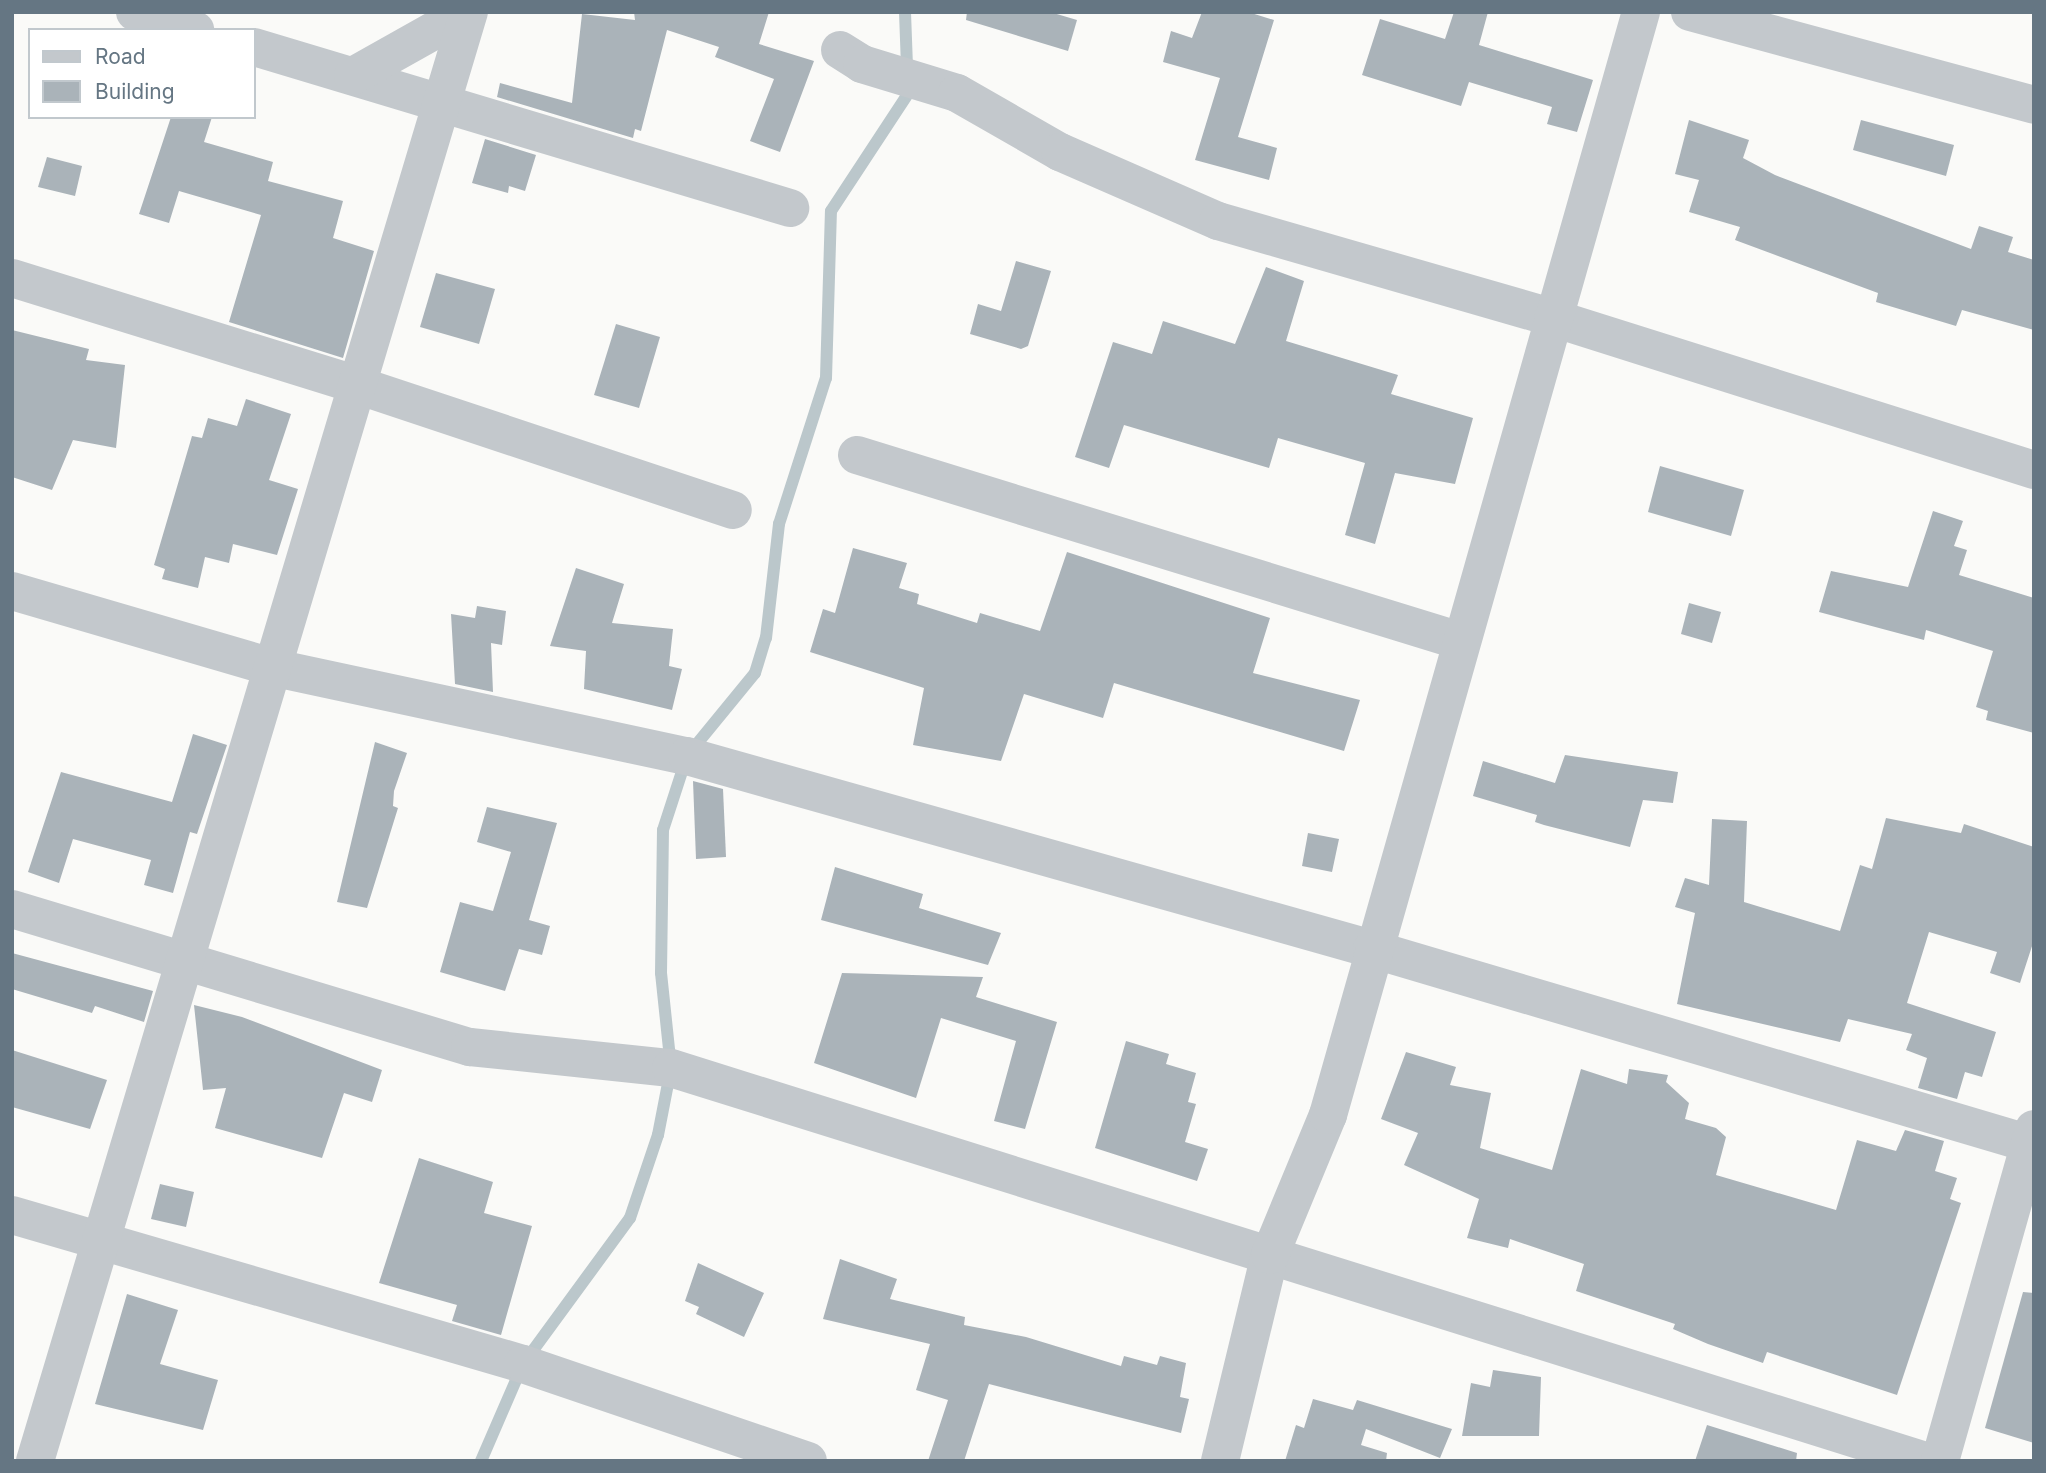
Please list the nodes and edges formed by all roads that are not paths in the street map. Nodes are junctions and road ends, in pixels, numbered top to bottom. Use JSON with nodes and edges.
{"nodes":[{"id":1,"x":135,"y":12,"type":"edge"},
{"id":2,"x":468,"y":12,"type":"edge"},
{"id":3,"x":1641,"y":12,"type":"edge"},
{"id":4,"x":1690,"y":12,"type":"edge"},
{"id":5,"x":188,"y":28,"type":"edge"},
{"id":6,"x":256,"y":48,"type":"edge"},
{"id":7,"x":839,"y":50,"type":"dead end"},
{"id":8,"x":353,"y":76,"type":"junction"},
{"id":9,"x":441,"y":102,"type":"junction"},
{"id":10,"x":2034,"y":105,"type":"edge"},
{"id":11,"x":790,"y":208,"type":"dead end"},
{"id":12,"x":12,"y":278,"type":"edge"},
{"id":13,"x":1553,"y":318,"type":"junction"},
{"id":14,"x":358,"y":385,"type":"junction"},
{"id":15,"x":857,"y":455,"type":"dead end"},
{"id":16,"x":2034,"y":470,"type":"edge"},
{"id":17,"x":733,"y":510,"type":"dead end"},
{"id":18,"x":12,"y":592,"type":"edge"},
{"id":19,"x":1460,"y":641,"type":"junction"},
{"id":20,"x":275,"y":668,"type":"junction"},
{"id":21,"x":12,"y":909,"type":"edge"},
{"id":22,"x":1372,"y":949,"type":"junction"},
{"id":23,"x":185,"y":960,"type":"junction"},
{"id":24,"x":2032,"y":1139,"type":"edge"},
{"id":25,"x":12,"y":1215,"type":"edge"},
{"id":26,"x":100,"y":1241,"type":"junction"},
{"id":27,"x":1270,"y":1255,"type":"junction"},
{"id":28,"x":35,"y":1461,"type":"edge"},
{"id":29,"x":808,"y":1461,"type":"edge"},
{"id":30,"x":1220,"y":1461,"type":"edge"},
{"id":31,"x":1926,"y":1461,"type":"edge"},
{"id":32,"x":1940,"y":1461,"type":"edge"}],
"edges":[{"from":1,"to":5,"type":"street"},
{"from":2,"to":8,"type":"street"},
{"from":2,"to":9,"type":"street"},
{"from":3,"to":13,"type":"street"},
{"from":4,"to":10,"type":"street"},
{"from":6,"to":8,"type":"street"},
{"from":7,"to":13,"type":"street"},
{"from":8,"to":9,"type":"street"},
{"from":9,"to":11,"type":"street"},
{"from":9,"to":14,"type":"street"},
{"from":12,"to":14,"type":"street"},
{"from":13,"to":16,"type":"street"},
{"from":13,"to":19,"type":"street"},
{"from":14,"to":17,"type":"street"},
{"from":14,"to":20,"type":"street"},
{"from":15,"to":19,"type":"street"},
{"from":18,"to":20,"type":"street"},
{"from":19,"to":22,"type":"street"},
{"from":20,"to":22,"type":"street"},
{"from":20,"to":23,"type":"street"},
{"from":21,"to":23,"type":"street"},
{"from":22,"to":24,"type":"street"},
{"from":22,"to":27,"type":"street"},
{"from":23,"to":26,"type":"street"},
{"from":23,"to":27,"type":"street"},
{"from":24,"to":32,"type":"street"},
{"from":25,"to":26,"type":"street"},
{"from":26,"to":28,"type":"street"},
{"from":26,"to":29,"type":"street"},
{"from":27,"to":30,"type":"street"},
{"from":27,"to":31,"type":"street"}]}
